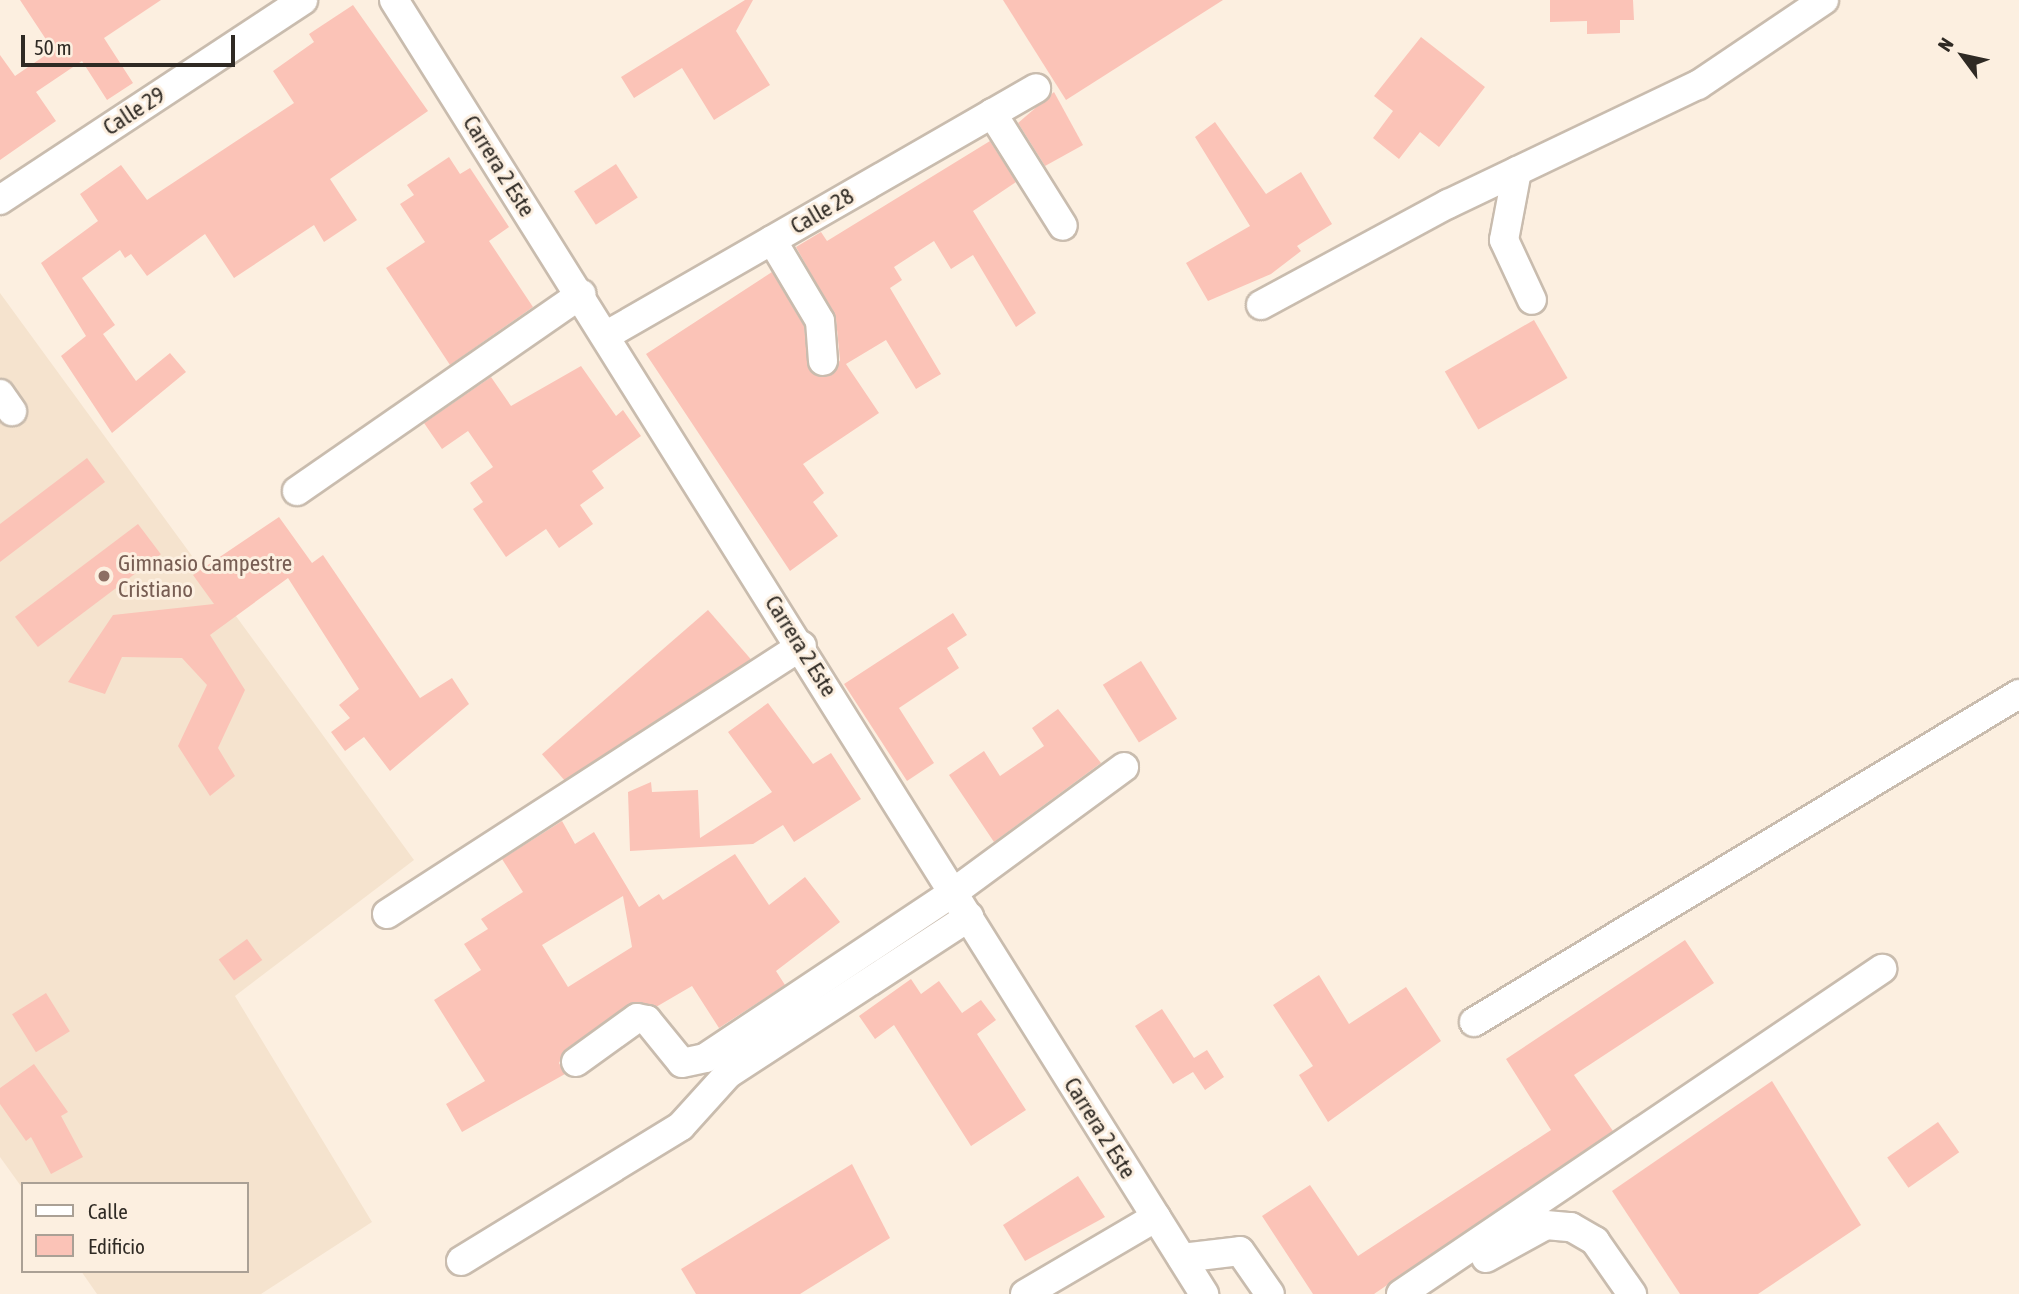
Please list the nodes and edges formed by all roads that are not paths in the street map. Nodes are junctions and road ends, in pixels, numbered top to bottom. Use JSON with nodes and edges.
{"nodes":[{"id":1,"x":303,"y":0,"type":"edge"},
{"id":2,"x":394,"y":0,"type":"edge"},
{"id":3,"x":1824,"y":0,"type":"edge"},
{"id":4,"x":1036,"y":88,"type":"dead end"},
{"id":5,"x":992,"y":113,"type":"junction"},
{"id":6,"x":1517,"y":171,"type":"junction"},
{"id":7,"x":0,"y":200,"type":"edge"},
{"id":8,"x":1063,"y":226,"type":"dead end"},
{"id":9,"x":772,"y":240,"type":"junction"},
{"id":10,"x":581,"y":294,"type":"junction"},
{"id":11,"x":1532,"y":300,"type":"dead end"},
{"id":12,"x":1261,"y":304,"type":"dead end"},
{"id":13,"x":607,"y":335,"type":"junction"},
{"id":14,"x":824,"y":361,"type":"dead end"},
{"id":15,"x":297,"y":491,"type":"dead end"},
{"id":16,"x":802,"y":646,"type":"junction"},
{"id":17,"x":2019,"y":694,"type":"edge"},
{"id":18,"x":1124,"y":767,"type":"dead end"},
{"id":19,"x":954,"y":892,"type":"junction"},
{"id":20,"x":387,"y":914,"type":"dead end"},
{"id":21,"x":969,"y":917,"type":"junction"},
{"id":22,"x":1882,"y":969,"type":"dead end"},
{"id":23,"x":1474,"y":1022,"type":"dead end"},
{"id":24,"x":576,"y":1062,"type":"dead end"},
{"id":25,"x":1156,"y":1217,"type":"junction"},
{"id":26,"x":1182,"y":1258,"type":"junction"},
{"id":27,"x":460,"y":1261,"type":"dead end"},
{"id":28,"x":1025,"y":1294,"type":"edge"},
{"id":29,"x":1204,"y":1294,"type":"edge"},
{"id":30,"x":1270,"y":1294,"type":"edge"},
{"id":31,"x":1401,"y":1294,"type":"edge"},
{"id":32,"x":1434,"y":1294,"type":"edge"},
{"id":33,"x":1632,"y":1294,"type":"edge"}],
"edges":[{"from":1,"to":7,"type":"street","name":"Calle 29"},
{"from":2,"to":10,"type":"street","name":"Carrera 2 Este"},
{"from":3,"to":6,"type":"street"},
{"from":4,"to":5,"type":"street","name":"Calle 28"},
{"from":5,"to":8,"type":"street"},
{"from":5,"to":9,"type":"street","name":"Calle 28"},
{"from":6,"to":11,"type":"street"},
{"from":6,"to":12,"type":"street"},
{"from":9,"to":13,"type":"street","name":"Calle 28"},
{"from":9,"to":14,"type":"street"},
{"from":10,"to":13,"type":"street","name":"Carrera 2 Este"},
{"from":10,"to":15,"type":"street"},
{"from":13,"to":16,"type":"street","name":"Carrera 2 Este"},
{"from":16,"to":19,"type":"street","name":"Carrera 2 Este"},
{"from":16,"to":20,"type":"street"},
{"from":17,"to":23,"type":"street"},
{"from":18,"to":19,"type":"street"},
{"from":19,"to":21,"type":"street","name":"Carrera 2 Este"},
{"from":19,"to":24,"type":"street"},
{"from":21,"to":25,"type":"street","name":"Carrera 2 Este"},
{"from":21,"to":27,"type":"street"},
{"from":22,"to":31,"type":"street"},
{"from":25,"to":26,"type":"street","name":"Carrera 2 Este"},
{"from":25,"to":28,"type":"street"},
{"from":26,"to":29,"type":"street","name":"Carrera 2 Este"},
{"from":26,"to":30,"type":"street"},
{"from":32,"to":33,"type":"street"}]}
